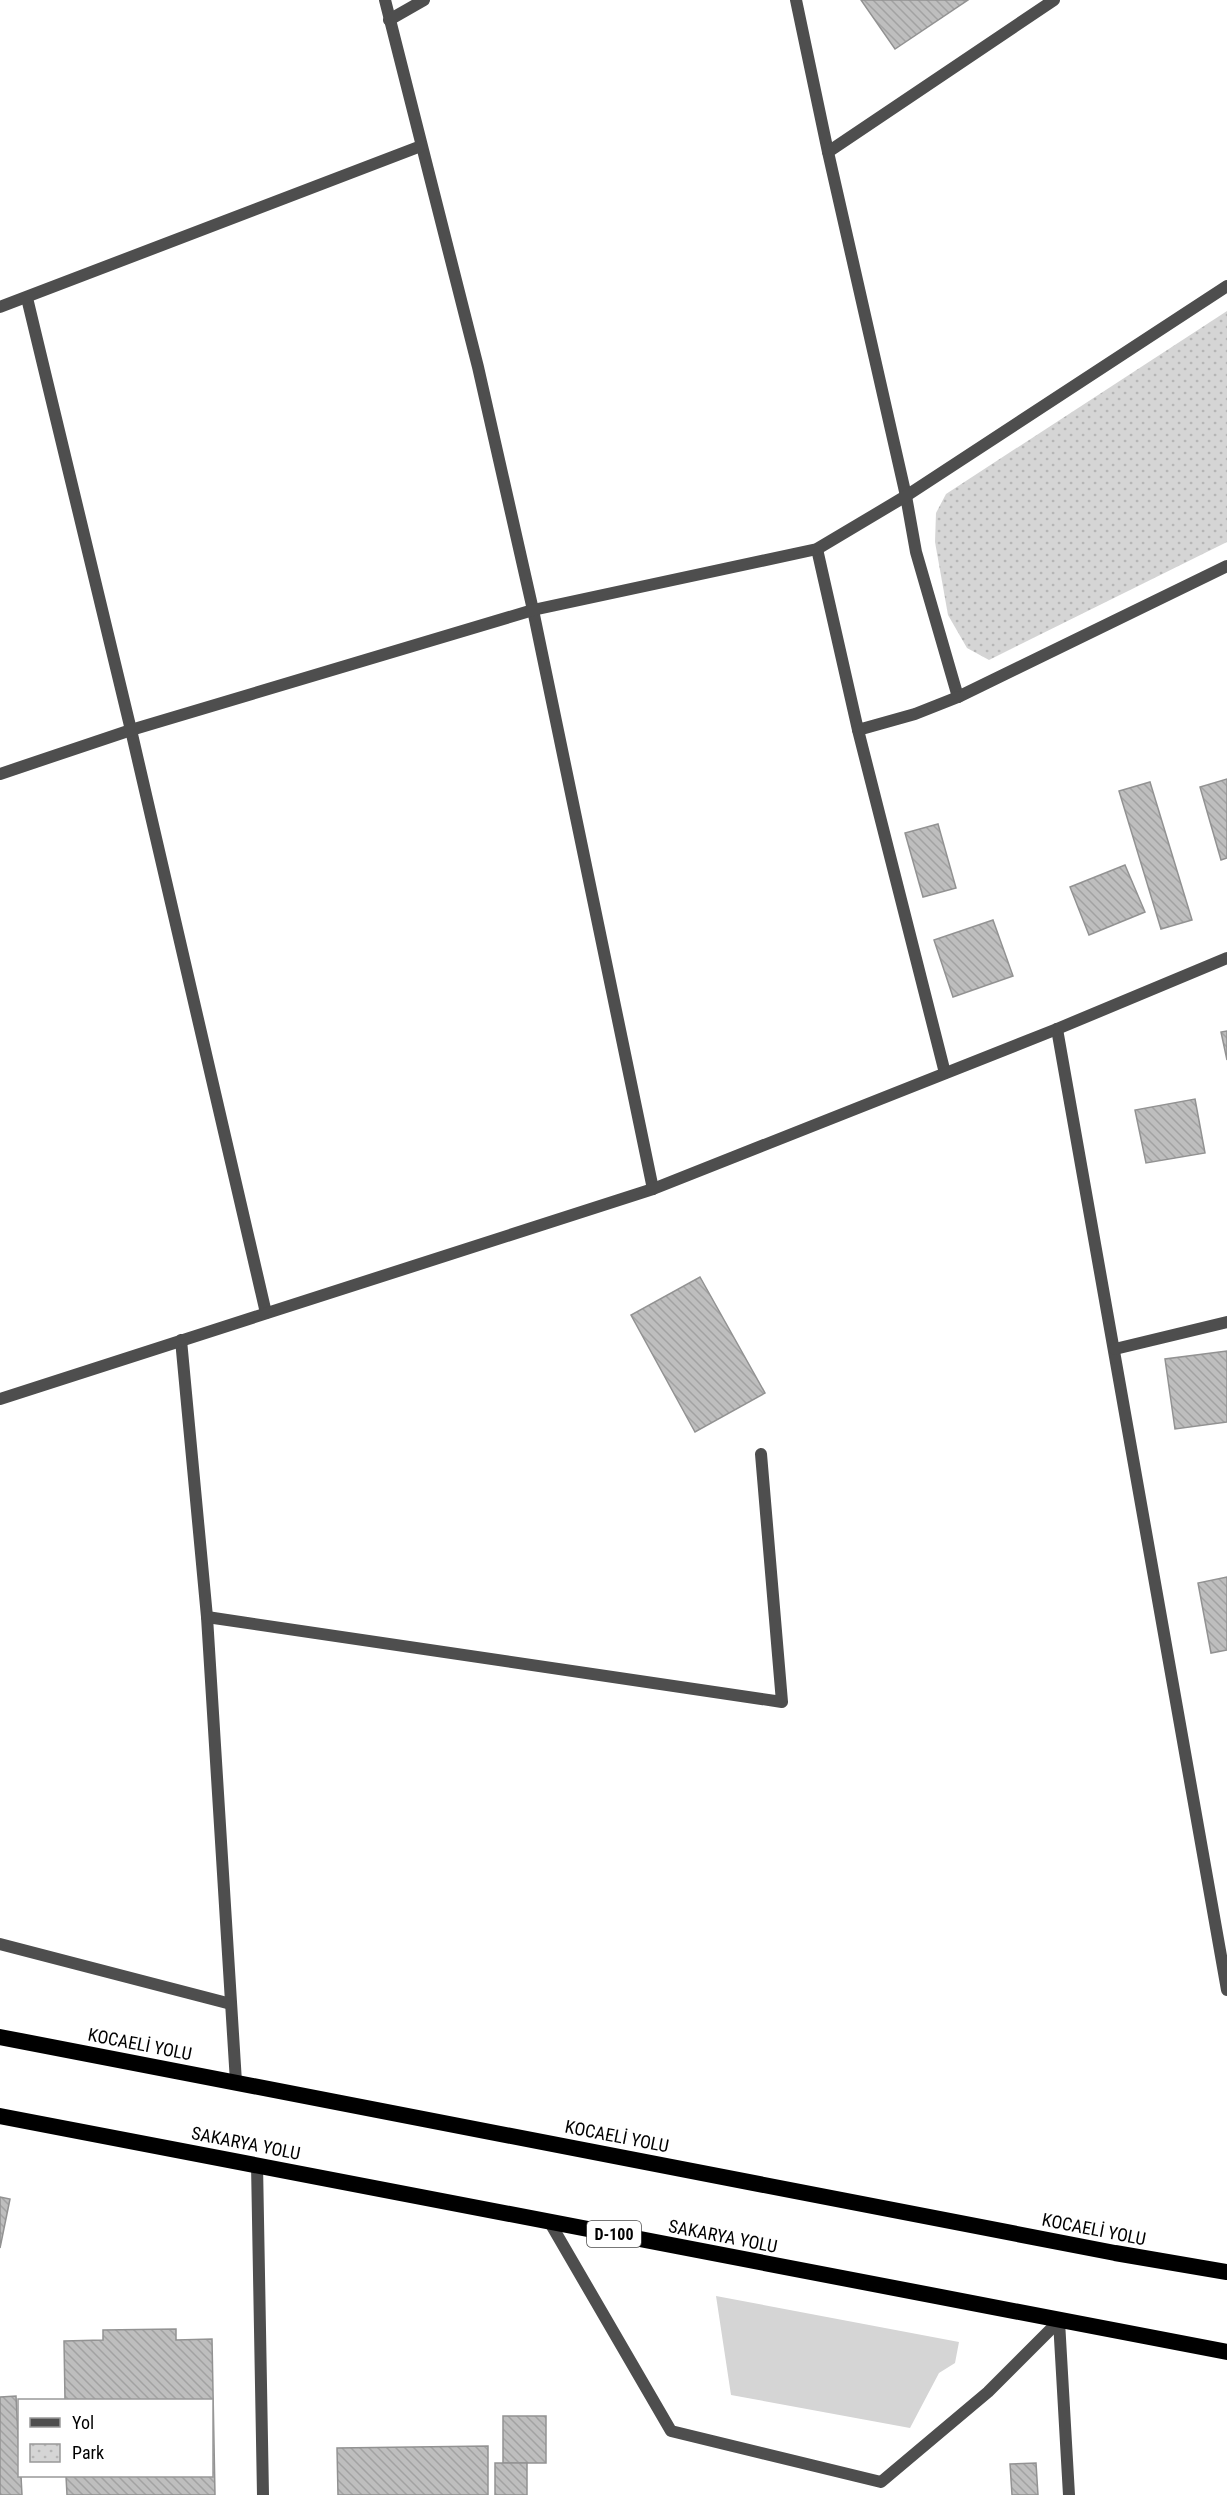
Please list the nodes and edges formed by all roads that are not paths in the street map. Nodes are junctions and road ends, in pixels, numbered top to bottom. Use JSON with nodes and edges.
{"nodes":[{"id":1,"x":385,"y":0,"type":"edge"},
{"id":2,"x":424,"y":0,"type":"edge"},
{"id":3,"x":796,"y":0,"type":"edge"},
{"id":4,"x":1054,"y":0,"type":"edge"},
{"id":5,"x":389,"y":20,"type":"junction"},
{"id":6,"x":421,"y":146,"type":"junction"},
{"id":7,"x":828,"y":152,"type":"junction"},
{"id":8,"x":1227,"y":286,"type":"edge"},
{"id":9,"x":27,"y":298,"type":"junction"},
{"id":10,"x":0,"y":307,"type":"edge"},
{"id":11,"x":906,"y":496,"type":"junction"},
{"id":12,"x":817,"y":549,"type":"junction"},
{"id":13,"x":1227,"y":566,"type":"edge"},
{"id":14,"x":533,"y":610,"type":"junction"},
{"id":15,"x":958,"y":697,"type":"junction"},
{"id":16,"x":131,"y":730,"type":"junction"},
{"id":17,"x":858,"y":730,"type":"junction"},
{"id":18,"x":0,"y":774,"type":"edge"},
{"id":19,"x":1227,"y":958,"type":"edge"},
{"id":20,"x":1057,"y":1029,"type":"junction"},
{"id":21,"x":945,"y":1073,"type":"junction"},
{"id":22,"x":653,"y":1189,"type":"junction"},
{"id":23,"x":266,"y":1313,"type":"junction"},
{"id":24,"x":1227,"y":1322,"type":"edge"},
{"id":25,"x":181,"y":1340,"type":"junction"},
{"id":26,"x":1115,"y":1349,"type":"junction"},
{"id":27,"x":0,"y":1399,"type":"edge"},
{"id":28,"x":761,"y":1454,"type":"dead end"},
{"id":29,"x":207,"y":1617,"type":"junction"},
{"id":30,"x":0,"y":1944,"type":"edge"},
{"id":31,"x":1227,"y":1989,"type":"edge"},
{"id":32,"x":231,"y":2004,"type":"junction"},
{"id":33,"x":0,"y":2037,"type":"edge"},
{"id":34,"x":236,"y":2082,"type":"junction"},
{"id":35,"x":0,"y":2116,"type":"edge"},
{"id":36,"x":257,"y":2164,"type":"junction"},
{"id":37,"x":549,"y":2222,"type":"junction"},
{"id":38,"x":1227,"y":2272,"type":"edge"},
{"id":39,"x":1059,"y":2321,"type":"junction"},
{"id":40,"x":1227,"y":2352,"type":"edge"},
{"id":41,"x":263,"y":2495,"type":"edge"},
{"id":42,"x":1069,"y":2495,"type":"edge"}],
"edges":[{"from":1,"to":5,"type":"street"},
{"from":2,"to":5,"type":"street"},
{"from":3,"to":7,"type":"street"},
{"from":4,"to":7,"type":"street"},
{"from":5,"to":6,"type":"street"},
{"from":6,"to":9,"type":"street"},
{"from":6,"to":14,"type":"street"},
{"from":7,"to":11,"type":"street"},
{"from":8,"to":11,"type":"street"},
{"from":9,"to":10,"type":"street"},
{"from":9,"to":16,"type":"street"},
{"from":11,"to":12,"type":"street"},
{"from":11,"to":15,"type":"street"},
{"from":12,"to":14,"type":"street"},
{"from":12,"to":17,"type":"street"},
{"from":13,"to":15,"type":"street"},
{"from":14,"to":16,"type":"street"},
{"from":14,"to":22,"type":"street"},
{"from":15,"to":17,"type":"street"},
{"from":16,"to":18,"type":"street"},
{"from":16,"to":23,"type":"street"},
{"from":17,"to":21,"type":"street"},
{"from":19,"to":20,"type":"street"},
{"from":20,"to":21,"type":"street"},
{"from":20,"to":26,"type":"street"},
{"from":21,"to":22,"type":"street"},
{"from":22,"to":23,"type":"street"},
{"from":23,"to":25,"type":"street"},
{"from":24,"to":26,"type":"street"},
{"from":25,"to":27,"type":"street"},
{"from":25,"to":29,"type":"street"},
{"from":26,"to":31,"type":"street"},
{"from":28,"to":29,"type":"street"},
{"from":29,"to":32,"type":"street"},
{"from":30,"to":32,"type":"street"},
{"from":32,"to":34,"type":"street"},
{"from":33,"to":34,"type":"highway","name":"KOCAELİ YOLU"},
{"from":34,"to":38,"type":"highway","name":"KOCAELİ YOLU"},
{"from":35,"to":36,"type":"highway","name":"SAKARYA YOLU","number":"D-100"},
{"from":36,"to":37,"type":"highway","name":"SAKARYA YOLU","number":"D-100"},
{"from":36,"to":41,"type":"street"},
{"from":37,"to":39,"type":"highway","name":"SAKARYA YOLU","number":"D-100"},
{"from":37,"to":39,"type":"street"},
{"from":39,"to":40,"type":"highway","name":"SAKARYA YOLU","number":"D-100"},
{"from":39,"to":42,"type":"street"}]}
